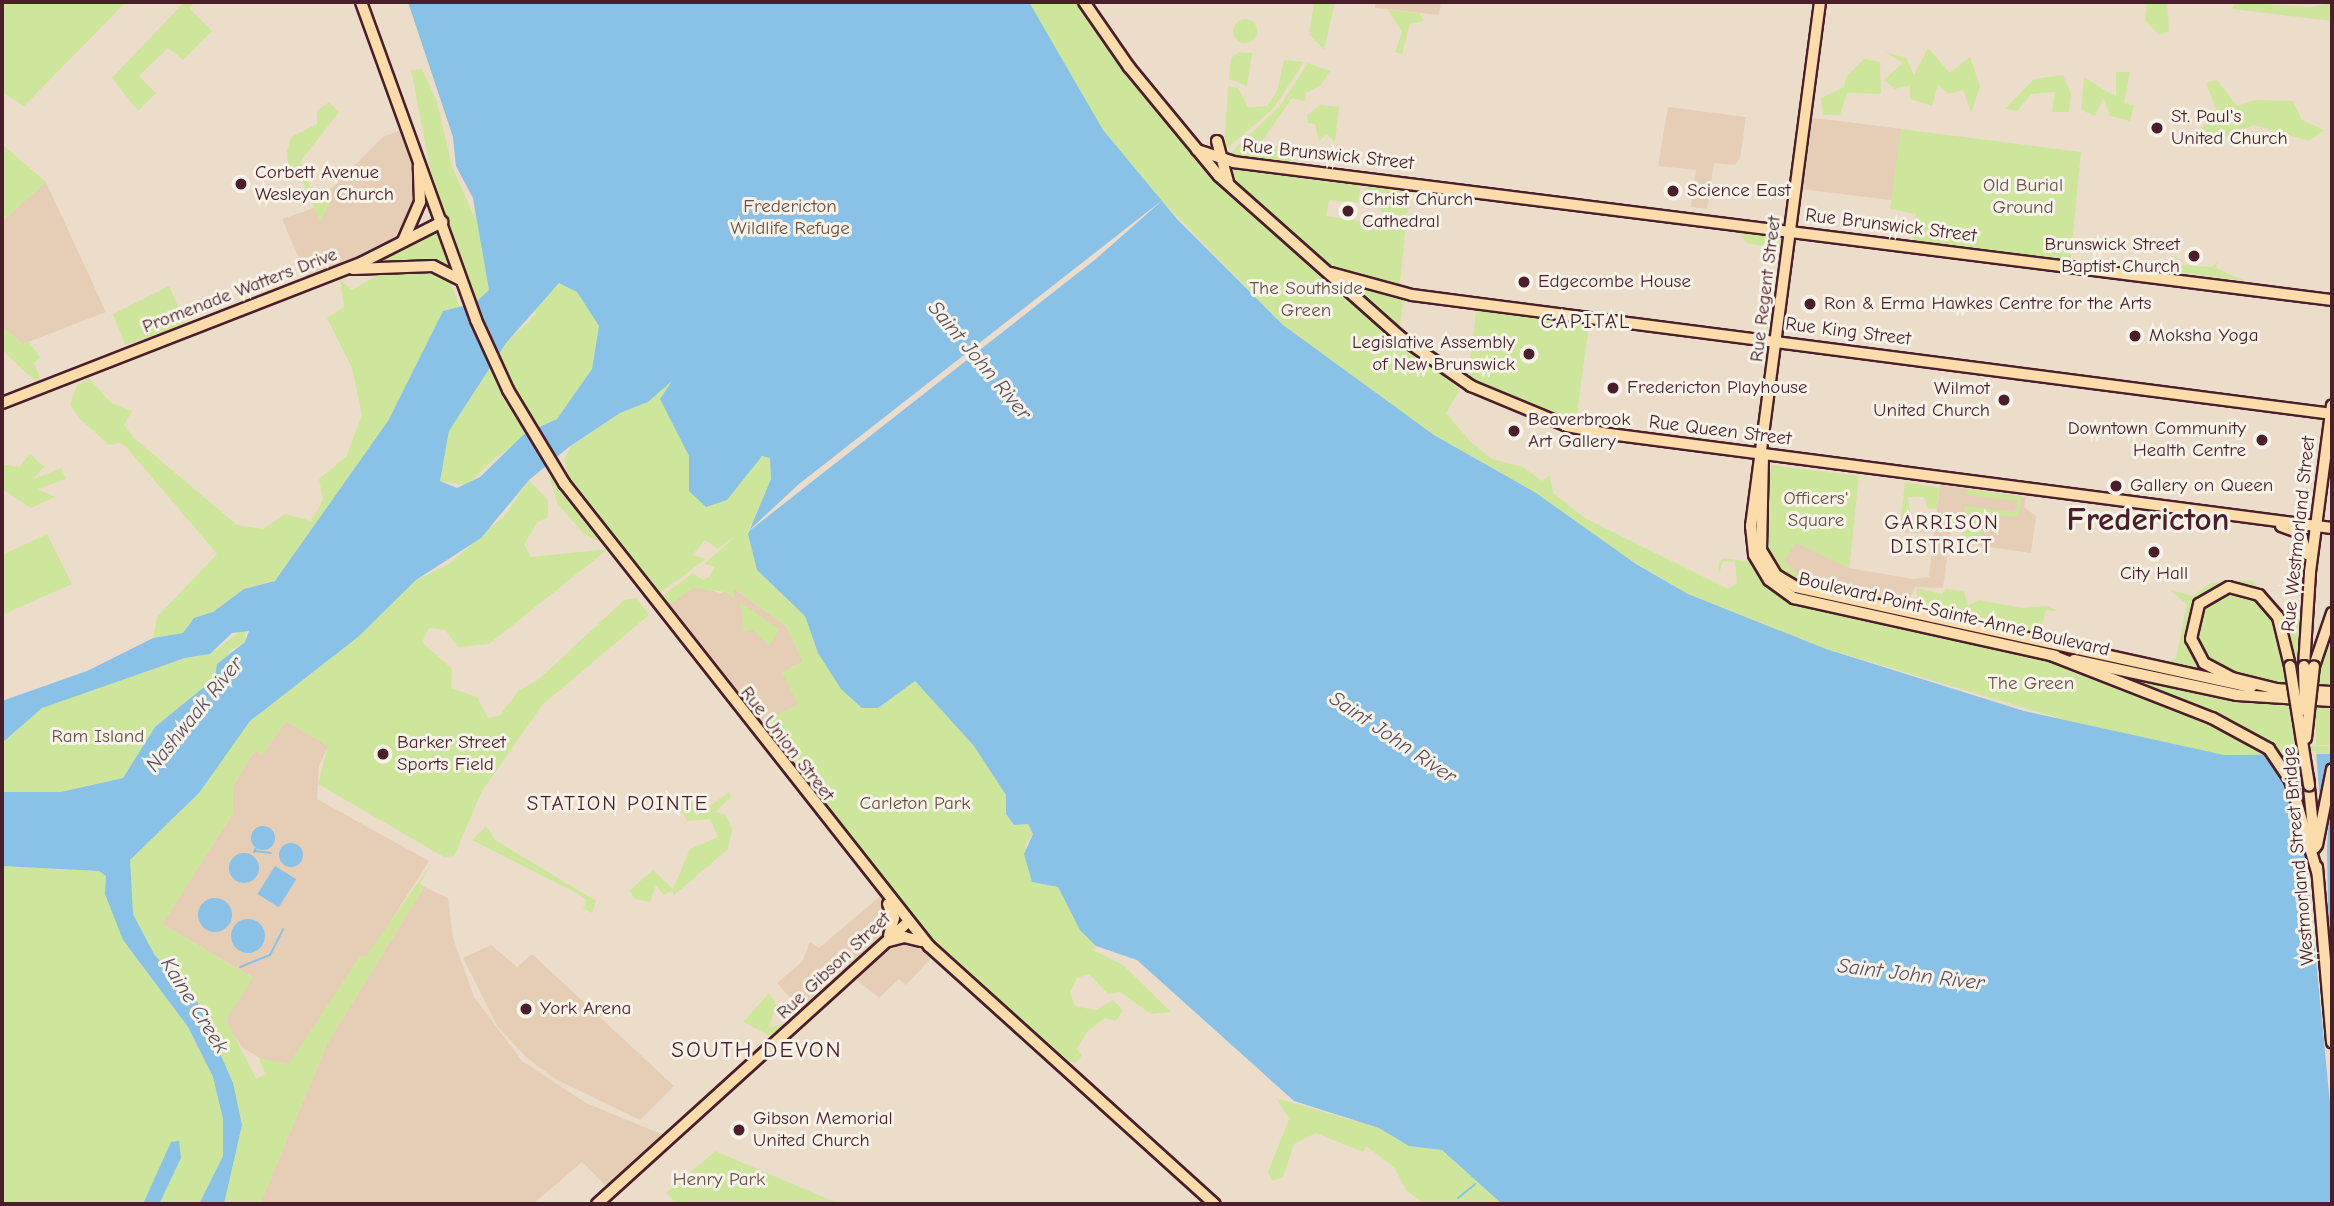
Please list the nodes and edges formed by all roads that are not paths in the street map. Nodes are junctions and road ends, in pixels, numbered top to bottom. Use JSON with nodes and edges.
{"nodes":[{"id":1,"x":361,"y":2,"type":"edge"},
{"id":2,"x":1084,"y":2,"type":"edge"},
{"id":3,"x":1820,"y":2,"type":"edge"},
{"id":4,"x":1196,"y":149,"type":"junction"},
{"id":5,"x":1214,"y":152,"type":"junction"},
{"id":6,"x":418,"y":155,"type":"junction"},
{"id":7,"x":1211,"y":166,"type":"junction"},
{"id":8,"x":1229,"y":186,"type":"junction"},
{"id":9,"x":442,"y":222,"type":"junction"},
{"id":10,"x":1792,"y":231,"type":"junction"},
{"id":11,"x":401,"y":244,"type":"junction"},
{"id":12,"x":1321,"y":268,"type":"junction"},
{"id":13,"x":337,"y":272,"type":"junction"},
{"id":14,"x":462,"y":282,"type":"junction"},
{"id":15,"x":2332,"y":300,"type":"edge"},
{"id":16,"x":1777,"y":341,"type":"junction"},
{"id":17,"x":2,"y":403,"type":"edge"},
{"id":18,"x":2332,"y":411,"type":"edge"},
{"id":19,"x":1736,"y":451,"type":"junction"},
{"id":20,"x":1763,"y":455,"type":"junction"},
{"id":21,"x":1758,"y":471,"type":"junction"},
{"id":22,"x":2264,"y":519,"type":"junction"},
{"id":23,"x":2315,"y":525,"type":"junction"},
{"id":24,"x":2332,"y":528,"type":"edge"},
{"id":25,"x":2310,"y":572,"type":"junction"},
{"id":26,"x":2332,"y":612,"type":"edge"},
{"id":27,"x":2050,"y":655,"type":"junction"},
{"id":28,"x":2309,"y":666,"type":"junction"},
{"id":29,"x":2281,"y":690,"type":"junction"},
{"id":30,"x":2332,"y":692,"type":"edge"},
{"id":31,"x":2332,"y":701,"type":"edge"},
{"id":32,"x":2332,"y":769,"type":"edge"},
{"id":33,"x":2309,"y":785,"type":"junction"},
{"id":34,"x":2315,"y":854,"type":"junction"},
{"id":35,"x":2317,"y":872,"type":"junction"},
{"id":36,"x":884,"y":893,"type":"junction"},
{"id":37,"x":908,"y":922,"type":"junction"},
{"id":38,"x":929,"y":946,"type":"junction"},
{"id":39,"x":878,"y":949,"type":"junction"},
{"id":40,"x":2332,"y":1042,"type":"edge"},
{"id":41,"x":597,"y":1204,"type":"edge"},
{"id":42,"x":1215,"y":1204,"type":"edge"}],
"edges":[{"from":1,"to":6,"type":"main road","name":"Rue Union Street"},
{"from":2,"to":4,"type":"main road","name":"Rue Queen Street"},
{"from":3,"to":10,"type":"main road","name":"Rue Regent Street"},
{"from":4,"to":5,"type":"main road","name":"Rue Brunswick Street"},
{"from":4,"to":7,"type":"main road","name":"Rue Queen Street"},
{"from":5,"to":7,"type":"main road"},
{"from":5,"to":8,"type":"main road"},
{"from":5,"to":10,"type":"main road","name":"Rue Brunswick Street"},
{"from":6,"to":9,"type":"main road","name":"Rue Union Street"},
{"from":6,"to":11,"type":"main road"},
{"from":7,"to":8,"type":"main road","name":"Rue Queen Street"},
{"from":8,"to":12,"type":"main road","name":"Rue Queen Street"},
{"from":9,"to":11,"type":"main road","name":"Promenade Watters Drive"},
{"from":9,"to":14,"type":"main road","name":"Rue Union Street"},
{"from":10,"to":15,"type":"main road","name":"Rue Brunswick Street"},
{"from":10,"to":16,"type":"main road","name":"Rue Regent Street"},
{"from":11,"to":13,"type":"main road","name":"Promenade Watters Drive"},
{"from":12,"to":16,"type":"main road","name":"Rue King Street"},
{"from":12,"to":19,"type":"main road","name":"Rue Queen Street"},
{"from":13,"to":14,"type":"main road"},
{"from":13,"to":17,"type":"main road","name":"Promenade Watters Drive"},
{"from":14,"to":36,"type":"main road","name":"Rue Union Street"},
{"from":16,"to":18,"type":"main road","name":"Rue King Street"},
{"from":16,"to":20,"type":"main road","name":"Rue Regent Street"},
{"from":18,"to":23,"type":"main road","name":"Rue Westmorland Street"},
{"from":19,"to":20,"type":"main road","name":"Rue Queen Street"},
{"from":19,"to":21,"type":"main road"},
{"from":20,"to":21,"type":"main road","name":"Boulevard Point-Sainte-Anne Boulevard"},
{"from":20,"to":22,"type":"main road","name":"Rue Queen Street"},
{"from":20,"to":29,"type":"main road","name":"Boulevard Point-Sainte-Anne Boulevard"},
{"from":21,"to":27,"type":"main road","name":"Boulevard Point-Sainte-Anne Boulevard"},
{"from":22,"to":23,"type":"main road","name":"Rue Queen Street"},
{"from":22,"to":25,"type":"main road"},
{"from":23,"to":24,"type":"main road","name":"Rue Queen Street"},
{"from":23,"to":25,"type":"main road","name":"Rue Westmorland Street"},
{"from":25,"to":28,"type":"main road","name":"Rue Westmorland Street"},
{"from":26,"to":28,"type":"highway","name":"Westmorland Street Bridge"},
{"from":27,"to":31,"type":"main road","name":"Boulevard Point-Sainte-Anne Boulevard"},
{"from":27,"to":35,"type":"highway"},
{"from":28,"to":33,"type":"highway","name":"Westmorland Street Bridge","bridge":true},
{"from":29,"to":30,"type":"main road","name":"Boulevard Point-Sainte-Anne Boulevard"},
{"from":29,"to":33,"type":"highway","bridge":true},
{"from":32,"to":34,"type":"highway"},
{"from":33,"to":34,"type":"highway","name":"Westmorland Street Bridge"},
{"from":34,"to":35,"type":"highway","name":"Westmorland Street Bridge"},
{"from":35,"to":40,"type":"highway","name":"Westmorland Street Bridge"},
{"from":36,"to":37,"type":"main road","name":"Rue Union Street"},
{"from":36,"to":39,"type":"main road"},
{"from":37,"to":38,"type":"main road","name":"Rue Union Street"},
{"from":37,"to":39,"type":"main road","name":"Rue Gibson Street"},
{"from":38,"to":39,"type":"main road"},
{"from":38,"to":42,"type":"main road","name":"Rue Union Street"},
{"from":39,"to":41,"type":"main road","name":"Rue Gibson Street"}]}
